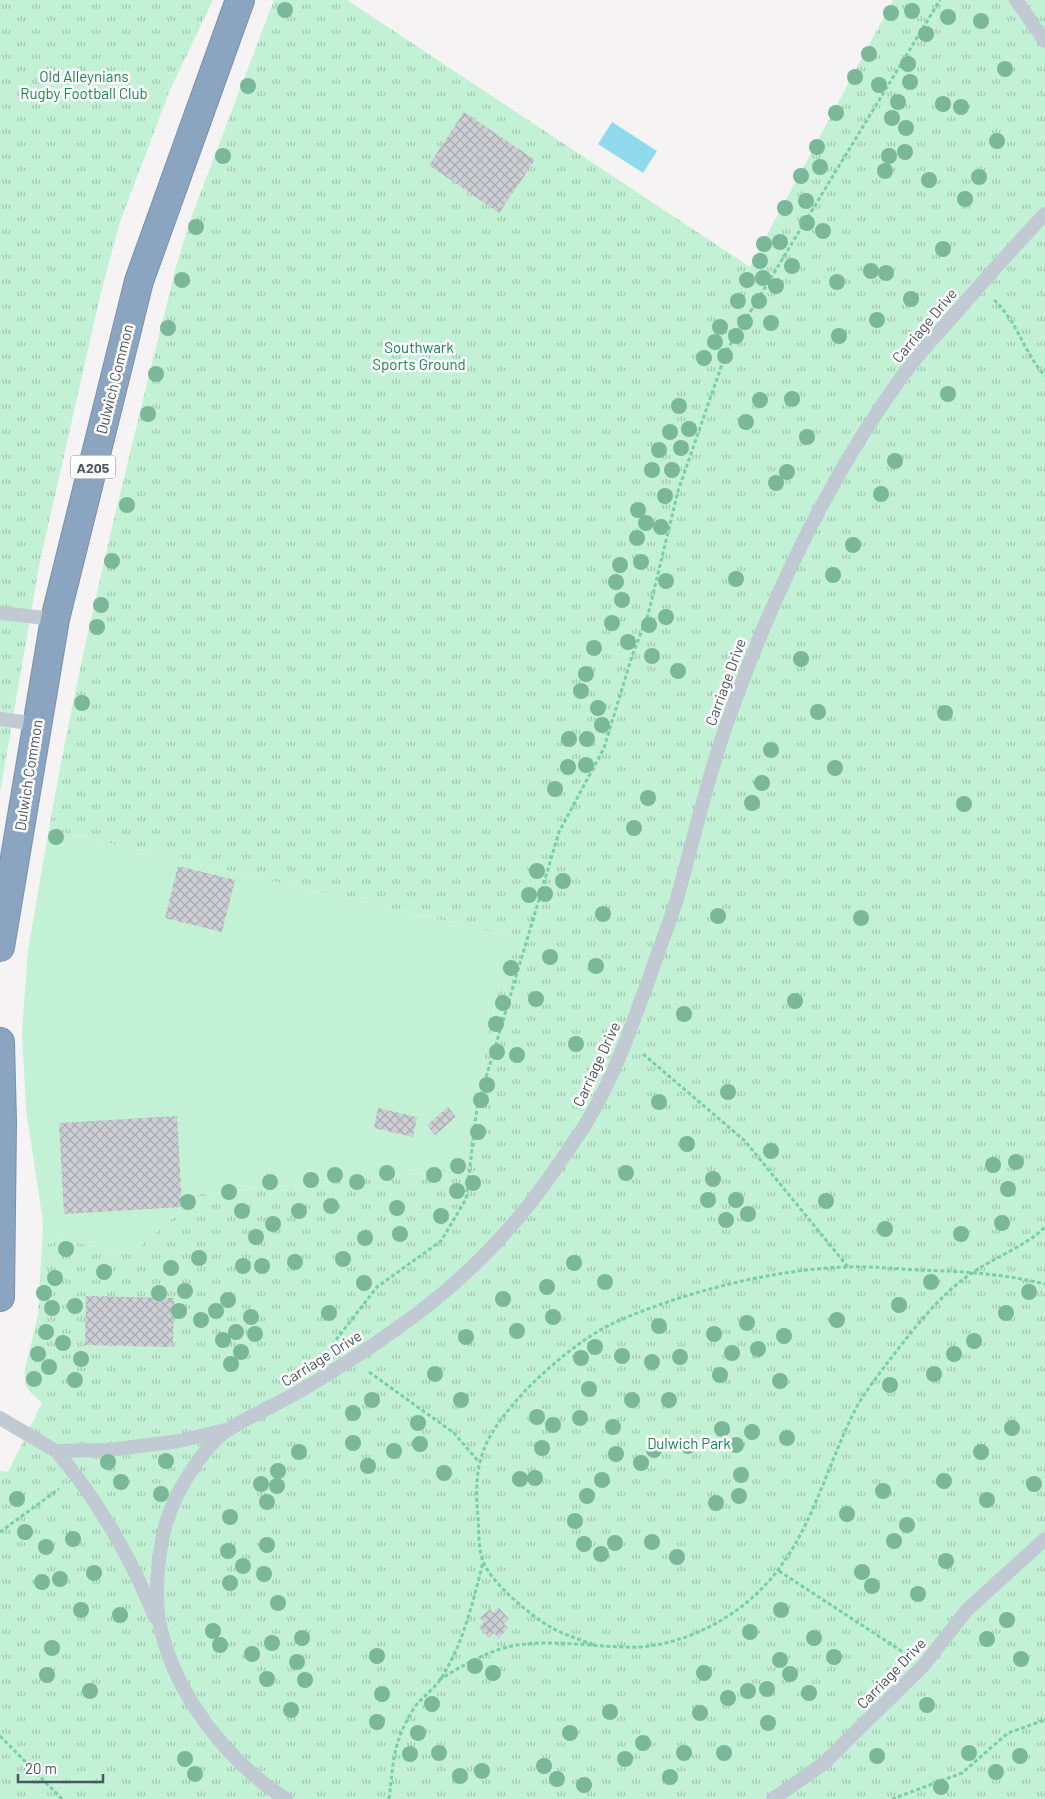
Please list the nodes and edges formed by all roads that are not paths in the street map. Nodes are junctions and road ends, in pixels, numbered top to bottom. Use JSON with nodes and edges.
{"nodes":[{"id":1,"x":240,"y":0,"type":"edge"},
{"id":2,"x":1016,"y":0,"type":"edge"},
{"id":3,"x":1045,"y":40,"type":"edge"},
{"id":4,"x":1044,"y":214,"type":"edge"},
{"id":5,"x":0,"y":613,"type":"edge"},
{"id":6,"x":55,"y":619,"type":"junction"},
{"id":7,"x":0,"y":719,"type":"edge"},
{"id":8,"x":37,"y":724,"type":"junction"},
{"id":9,"x":0,"y":947,"type":"edge"},
{"id":10,"x":0,"y":1042,"type":"edge"},
{"id":11,"x":0,"y":1297,"type":"edge"},
{"id":12,"x":0,"y":1418,"type":"edge"},
{"id":13,"x":226,"y":1430,"type":"junction"},
{"id":14,"x":56,"y":1451,"type":"junction"},
{"id":15,"x":1045,"y":1539,"type":"edge"},
{"id":16,"x":160,"y":1627,"type":"junction"},
{"id":17,"x":286,"y":1799,"type":"edge"},
{"id":18,"x":773,"y":1799,"type":"edge"}],
"edges":[{"from":1,"to":6,"type":"highway","name":"Dulwich Common","number":"A205"},
{"from":2,"to":3,"type":"lane"},
{"from":4,"to":13,"type":"lane","name":"Carriage Drive"},
{"from":5,"to":6,"type":"lane"},
{"from":6,"to":8,"type":"highway","name":"Dulwich Common","number":"A205"},
{"from":7,"to":8,"type":"lane"},
{"from":8,"to":9,"type":"highway","name":"Dulwich Common","number":"A205"},
{"from":10,"to":11,"type":"highway"},
{"from":12,"to":14,"type":"lane"},
{"from":13,"to":14,"type":"lane"},
{"from":13,"to":16,"type":"lane","name":"Carriage Drive"},
{"from":14,"to":16,"type":"lane"},
{"from":15,"to":18,"type":"lane","name":"Carriage Drive"},
{"from":16,"to":17,"type":"lane","name":"Carriage Drive"}]}
